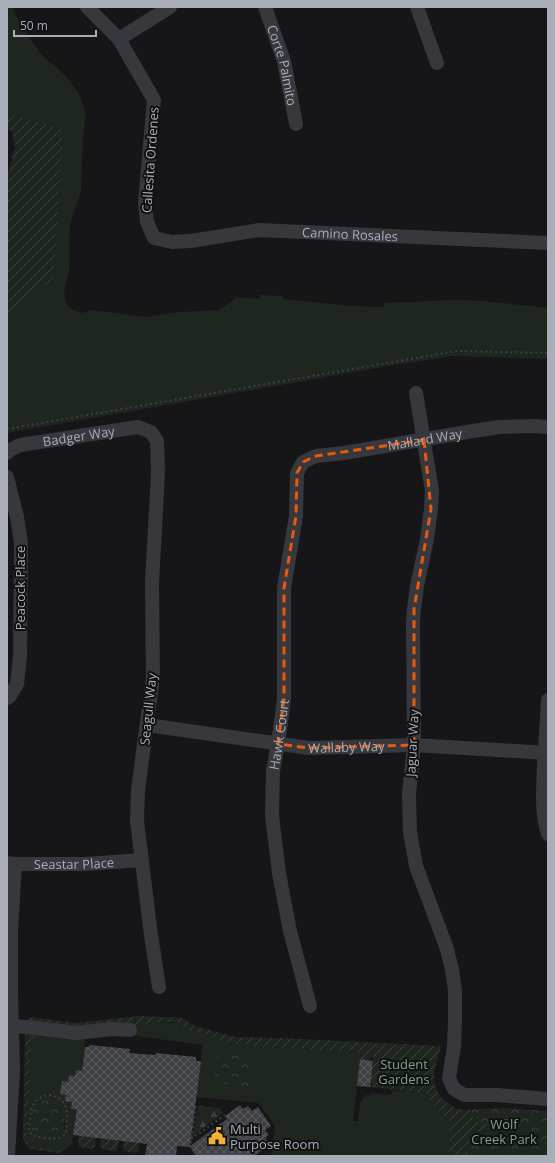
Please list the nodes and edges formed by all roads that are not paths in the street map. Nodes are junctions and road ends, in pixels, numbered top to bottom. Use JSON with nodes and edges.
{"nodes":[{"id":1,"x":87,"y":7,"type":"edge"},
{"id":2,"x":170,"y":7,"type":"edge"},
{"id":3,"x":265,"y":7,"type":"edge"},
{"id":4,"x":417,"y":7,"type":"edge"},
{"id":5,"x":119,"y":39,"type":"junction"},
{"id":6,"x":437,"y":63,"type":"dead end"},
{"id":7,"x":296,"y":124,"type":"dead end"},
{"id":8,"x":154,"y":238,"type":"joint"},
{"id":9,"x":548,"y":243,"type":"edge"},
{"id":10,"x":416,"y":393,"type":"dead end"},
{"id":11,"x":548,"y":427,"type":"edge"},
{"id":12,"x":151,"y":432,"type":"joint"},
{"id":13,"x":424,"y":440,"type":"junction"},
{"id":14,"x":7,"y":452,"type":"edge"},
{"id":15,"x":303,"y":462,"type":"joint"},
{"id":16,"x":7,"y":477,"type":"edge"},
{"id":17,"x":8,"y":697,"type":"edge"},
{"id":18,"x":548,"y":700,"type":"edge"},
{"id":19,"x":147,"y":725,"type":"junction"},
{"id":20,"x":278,"y":744,"type":"junction"},
{"id":21,"x":414,"y":745,"type":"junction"},
{"id":22,"x":546,"y":753,"type":"edge"},
{"id":23,"x":548,"y":834,"type":"edge"},
{"id":24,"x":142,"y":860,"type":"junction"},
{"id":25,"x":11,"y":863,"type":"edge"},
{"id":26,"x":159,"y":987,"type":"dead end"},
{"id":27,"x":9,"y":991,"type":"edge"},
{"id":28,"x":310,"y":1006,"type":"dead end"},
{"id":29,"x":12,"y":1026,"type":"junction"},
{"id":30,"x":130,"y":1030,"type":"dead end"},
{"id":31,"x":548,"y":1099,"type":"edge"},
{"id":32,"x":8,"y":1156,"type":"edge"}],
"edges":[{"from":1,"to":5,"type":"street","name":"Callesita Ordenes"},
{"from":2,"to":5,"type":"street"},
{"from":3,"to":7,"type":"street","name":"Corte Palmito"},
{"from":4,"to":6,"type":"street"},
{"from":5,"to":8,"type":"street","name":"Callesita Ordenes"},
{"from":8,"to":9,"type":"street","name":"Camino Rosales"},
{"from":10,"to":13,"type":"street","name":"Jaguar Way"},
{"from":11,"to":13,"type":"street","name":"Mallard Way"},
{"from":12,"to":14,"type":"street","name":"Badger Way"},
{"from":12,"to":19,"type":"street","name":"Seagull Way"},
{"from":13,"to":15,"type":"street","name":"Mallard Way"},
{"from":13,"to":21,"type":"street","name":"Jaguar Way"},
{"from":15,"to":20,"type":"street","name":"Hawk Court"},
{"from":16,"to":17,"type":"street","name":"Peacock Place"},
{"from":18,"to":22,"type":"street"},
{"from":19,"to":20,"type":"street","name":"Wallaby Way"},
{"from":19,"to":24,"type":"street","name":"Seagull Way"},
{"from":20,"to":21,"type":"street","name":"Wallaby Way"},
{"from":20,"to":28,"type":"street","name":"Hawk Court"},
{"from":21,"to":22,"type":"street","name":"Wallaby Way"},
{"from":21,"to":31,"type":"street","name":"Jaguar Way"},
{"from":22,"to":23,"type":"street"},
{"from":24,"to":25,"type":"street","name":"Seastar Place"},
{"from":24,"to":26,"type":"street","name":"Seagull Way"},
{"from":25,"to":27,"type":"street"},
{"from":27,"to":29,"type":"street"},
{"from":29,"to":30,"type":"street"},
{"from":29,"to":32,"type":"street"}]}
